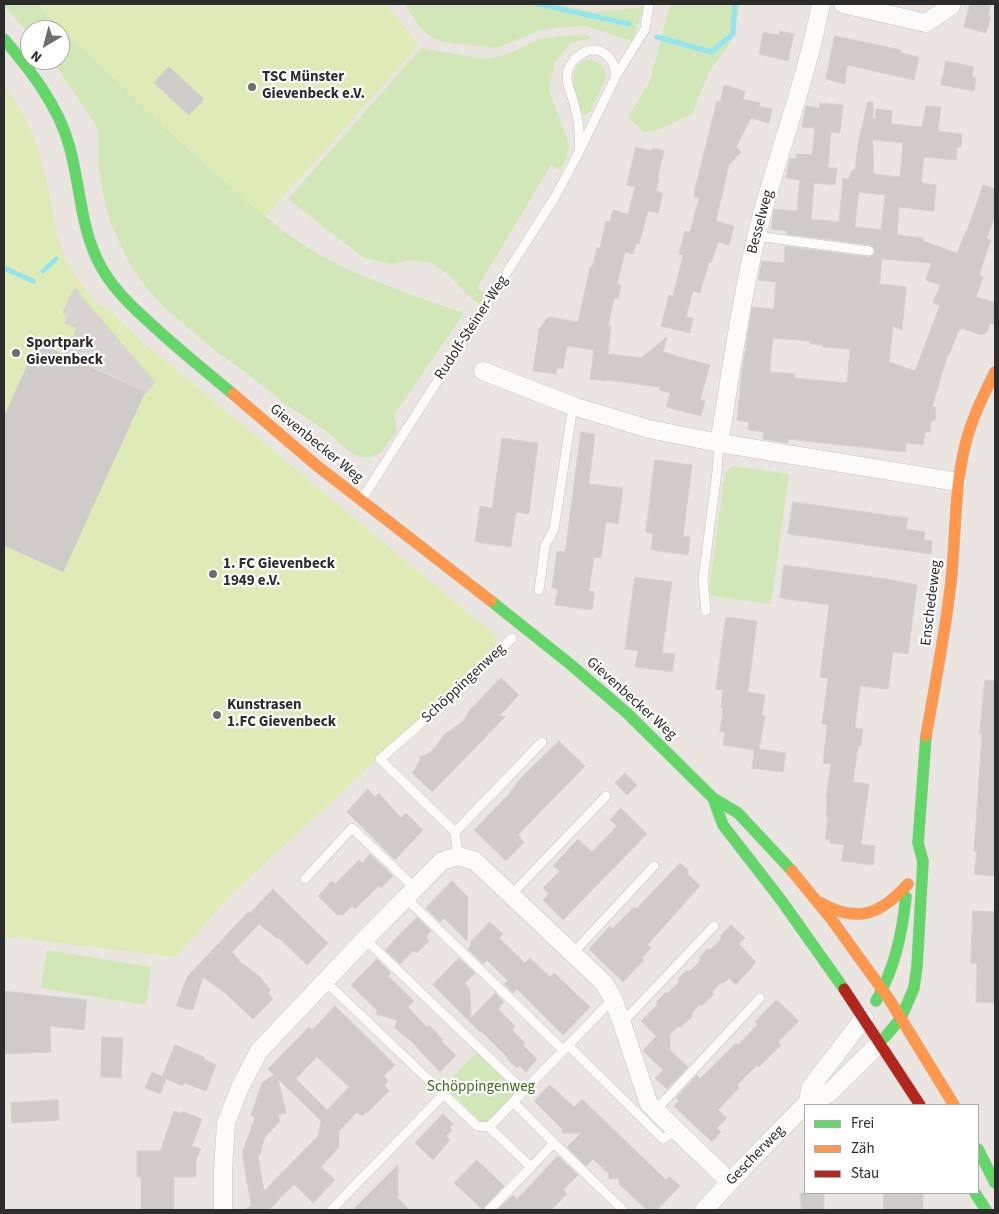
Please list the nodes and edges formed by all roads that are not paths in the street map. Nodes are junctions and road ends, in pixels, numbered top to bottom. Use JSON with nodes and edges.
{"nodes":[{"id":1,"x":649,"y":4,"type":"edge"},
{"id":2,"x":821,"y":4,"type":"edge"},
{"id":3,"x":843,"y":4,"type":"edge"},
{"id":4,"x":951,"y":4,"type":"edge"},
{"id":5,"x":4,"y":39,"type":"edge"},
{"id":6,"x":616,"y":76,"type":"junction"},
{"id":7,"x":578,"y":154,"type":"junction"},
{"id":8,"x":756,"y":236,"type":"junction"},
{"id":9,"x":869,"y":251,"type":"dead end"},
{"id":10,"x":483,"y":371,"type":"dead end"},
{"id":11,"x":995,"y":372,"type":"edge"},
{"id":12,"x":573,"y":406,"type":"junction"},
{"id":13,"x":719,"y":443,"type":"junction"},
{"id":14,"x":958,"y":482,"type":"junction"},
{"id":15,"x":361,"y":499,"type":"junction"},
{"id":16,"x":539,"y":590,"type":"dead end"},
{"id":17,"x":706,"y":611,"type":"dead end"},
{"id":18,"x":512,"y":638,"type":"dead end"},
{"id":19,"x":542,"y":742,"type":"dead end"},
{"id":20,"x":606,"y":796,"type":"dead end"},
{"id":21,"x":713,"y":798,"type":"junction"},
{"id":22,"x":455,"y":832,"type":"junction"},
{"id":23,"x":918,"y":843,"type":"junction"},
{"id":24,"x":458,"y":856,"type":"junction"},
{"id":25,"x":910,"y":860,"type":"dead end"},
{"id":26,"x":654,"y":866,"type":"dead end"},
{"id":27,"x":305,"y":879,"type":"dead end"},
{"id":28,"x":410,"y":893,"type":"junction"},
{"id":29,"x":511,"y":895,"type":"junction"},
{"id":30,"x":818,"y":902,"type":"junction"},
{"id":31,"x":714,"y":926,"type":"dead end"},
{"id":32,"x":365,"y":939,"type":"junction"},
{"id":33,"x":573,"y":953,"type":"junction"},
{"id":34,"x":325,"y":981,"type":"junction"},
{"id":35,"x":883,"y":991,"type":"junction"},
{"id":36,"x":760,"y":998,"type":"dead end"},
{"id":37,"x":613,"y":999,"type":"junction"},
{"id":38,"x":864,"y":1018,"type":"junction"},
{"id":39,"x":901,"y":1018,"type":"junction"},
{"id":40,"x":622,"y":1023,"type":"junction"},
{"id":41,"x":880,"y":1043,"type":"junction"},
{"id":42,"x":566,"y":1047,"type":"junction"},
{"id":43,"x":524,"y":1091,"type":"junction"},
{"id":44,"x":443,"y":1095,"type":"junction"},
{"id":45,"x":513,"y":1102,"type":"junction"},
{"id":46,"x":808,"y":1102,"type":"joint"},
{"id":47,"x":919,"y":1104,"type":"edge"},
{"id":48,"x":953,"y":1104,"type":"edge"},
{"id":49,"x":804,"y":1106,"type":"edge"},
{"id":50,"x":656,"y":1110,"type":"junction"},
{"id":51,"x":489,"y":1127,"type":"junction"},
{"id":52,"x":677,"y":1130,"type":"junction"},
{"id":53,"x":554,"y":1143,"type":"junction"},
{"id":54,"x":979,"y":1151,"type":"edge"},
{"id":55,"x":531,"y":1168,"type":"junction"},
{"id":56,"x":730,"y":1182,"type":"junction"},
{"id":57,"x":995,"y":1183,"type":"edge"},
{"id":58,"x":976,"y":1194,"type":"edge"},
{"id":59,"x":223,"y":1210,"type":"edge"},
{"id":60,"x":331,"y":1210,"type":"edge"},
{"id":61,"x":489,"y":1210,"type":"edge"},
{"id":62,"x":623,"y":1210,"type":"edge"},
{"id":63,"x":704,"y":1210,"type":"edge"},
{"id":64,"x":986,"y":1210,"type":"edge"}],
"edges":[{"from":1,"to":6,"type":"lane","name":"Rudolf-Steiner-Weg"},
{"from":2,"to":8,"type":"street","name":"Besselweg"},
{"from":3,"to":4,"type":"street"},
{"from":5,"to":15,"type":"main road","name":"Gievenbecker Weg"},
{"from":6,"to":7,"type":"lane","name":"Rudolf-Steiner-Weg"},
{"from":6,"to":7,"type":"lane","name":"Rudolf-Steiner-Weg"},
{"from":7,"to":15,"type":"lane","name":"Rudolf-Steiner-Weg"},
{"from":8,"to":9,"type":"lane"},
{"from":8,"to":13,"type":"street","name":"Besselweg"},
{"from":10,"to":12,"type":"street"},
{"from":11,"to":14,"type":"main road","name":"Enschedeweg"},
{"from":12,"to":13,"type":"street"},
{"from":12,"to":16,"type":"lane"},
{"from":13,"to":14,"type":"street"},
{"from":13,"to":17,"type":"lane"},
{"from":14,"to":23,"type":"main road","name":"Enschedeweg"},
{"from":15,"to":21,"type":"main road","name":"Gievenbecker Weg"},
{"from":18,"to":22,"type":"lane","name":"Schöppingenweg"},
{"from":19,"to":22,"type":"lane"},
{"from":20,"to":29,"type":"lane"},
{"from":21,"to":30,"type":"main road","name":"Gievenbecker Weg"},
{"from":21,"to":38,"type":"main road","name":"Gievenbecker Weg"},
{"from":22,"to":24,"type":"lane"},
{"from":23,"to":25,"type":"main road","name":"Enschedeweg"},
{"from":23,"to":39,"type":"main road","name":"Enschedeweg"},
{"from":24,"to":28,"type":"street"},
{"from":24,"to":29,"type":"street"},
{"from":26,"to":33,"type":"lane"},
{"from":27,"to":28,"type":"lane"},
{"from":28,"to":32,"type":"street"},
{"from":28,"to":42,"type":"lane"},
{"from":29,"to":33,"type":"street"},
{"from":30,"to":35,"type":"main road","name":"Gievenbecker Weg"},
{"from":30,"to":35,"type":"main road"},
{"from":31,"to":40,"type":"lane"},
{"from":32,"to":34,"type":"street"},
{"from":32,"to":43,"type":"lane"},
{"from":33,"to":37,"type":"street"},
{"from":34,"to":44,"type":"lane"},
{"from":34,"to":59,"type":"street"},
{"from":35,"to":38,"type":"main road"},
{"from":35,"to":39,"type":"main road","name":"Gievenbecker Weg"},
{"from":36,"to":50,"type":"lane"},
{"from":37,"to":40,"type":"street"},
{"from":37,"to":42,"type":"lane"},
{"from":38,"to":41,"type":"main road","name":"Gievenbecker Weg"},
{"from":38,"to":46,"type":"street","name":"Gescherweg"},
{"from":39,"to":41,"type":"main road","name":"Enschedeweg"},
{"from":39,"to":48,"type":"main road","name":"Gievenbecker Weg"},
{"from":40,"to":50,"type":"street"},
{"from":41,"to":46,"type":"street","name":"Gescherweg"},
{"from":41,"to":47,"type":"main road","name":"Gievenbecker Weg"},
{"from":42,"to":43,"type":"lane"},
{"from":42,"to":52,"type":"lane"},
{"from":43,"to":45,"type":"lane"},
{"from":44,"to":51,"type":"lane"},
{"from":44,"to":60,"type":"lane"},
{"from":45,"to":51,"type":"lane"},
{"from":45,"to":53,"type":"lane"},
{"from":49,"to":56,"type":"street","name":"Gescherweg"},
{"from":50,"to":52,"type":"street"},
{"from":51,"to":55,"type":"lane"},
{"from":52,"to":56,"type":"street"},
{"from":53,"to":55,"type":"lane"},
{"from":53,"to":62,"type":"lane"},
{"from":54,"to":57,"type":"main road"},
{"from":55,"to":61,"type":"lane"},
{"from":56,"to":63,"type":"street","name":"Gescherweg"},
{"from":58,"to":64,"type":"main road"}]}
